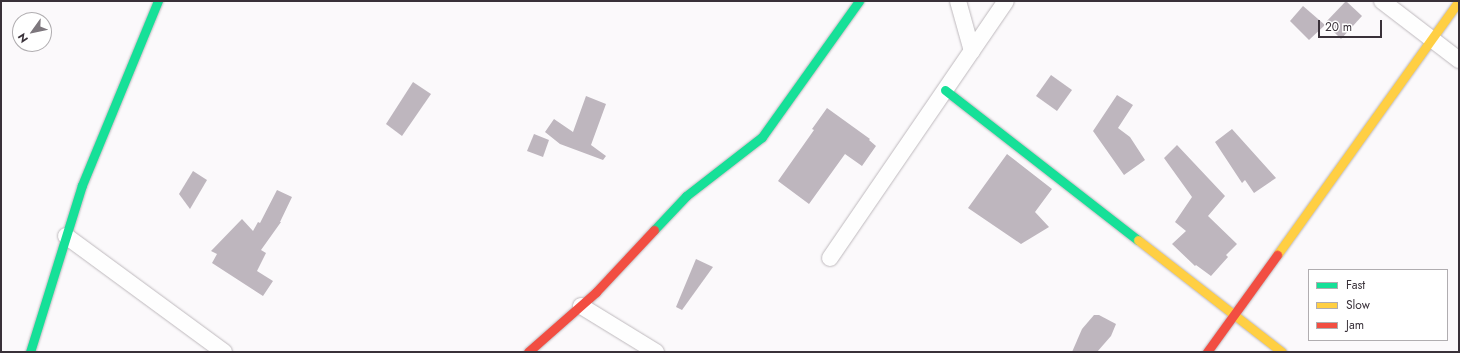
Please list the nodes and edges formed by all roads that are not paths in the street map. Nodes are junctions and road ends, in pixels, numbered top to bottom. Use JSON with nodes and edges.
{"nodes":[{"id":1,"x":158,"y":1,"type":"edge"},
{"id":2,"x":958,"y":1,"type":"edge"},
{"id":3,"x":1006,"y":1,"type":"edge"},
{"id":4,"x":1382,"y":1,"type":"edge"},
{"id":5,"x":1459,"y":1,"type":"edge"},
{"id":6,"x":856,"y":2,"type":"edge"},
{"id":7,"x":1431,"y":40,"type":"junction"},
{"id":8,"x":972,"y":51,"type":"junction"},
{"id":9,"x":1459,"y":60,"type":"edge"},
{"id":10,"x":945,"y":90,"type":"junction"},
{"id":11,"x":66,"y":236,"type":"junction"},
{"id":12,"x":830,"y":258,"type":"dead end"},
{"id":13,"x":581,"y":306,"type":"junction"},
{"id":14,"x":1234,"y":315,"type":"junction"},
{"id":15,"x":30,"y":352,"type":"edge"},
{"id":16,"x":224,"y":352,"type":"edge"},
{"id":17,"x":528,"y":352,"type":"edge"},
{"id":18,"x":656,"y":352,"type":"edge"},
{"id":19,"x":1208,"y":352,"type":"edge"},
{"id":20,"x":1282,"y":352,"type":"edge"}],
"edges":[{"from":1,"to":11,"type":"street"},
{"from":2,"to":8,"type":"street"},
{"from":3,"to":8,"type":"street"},
{"from":4,"to":7,"type":"street"},
{"from":5,"to":7,"type":"street"},
{"from":6,"to":13,"type":"street"},
{"from":7,"to":9,"type":"street"},
{"from":7,"to":14,"type":"street"},
{"from":8,"to":10,"type":"street"},
{"from":10,"to":12,"type":"street"},
{"from":10,"to":14,"type":"street"},
{"from":11,"to":15,"type":"street"},
{"from":11,"to":16,"type":"street"},
{"from":13,"to":17,"type":"street"},
{"from":13,"to":18,"type":"street"},
{"from":14,"to":19,"type":"street"},
{"from":14,"to":20,"type":"street"}]}
